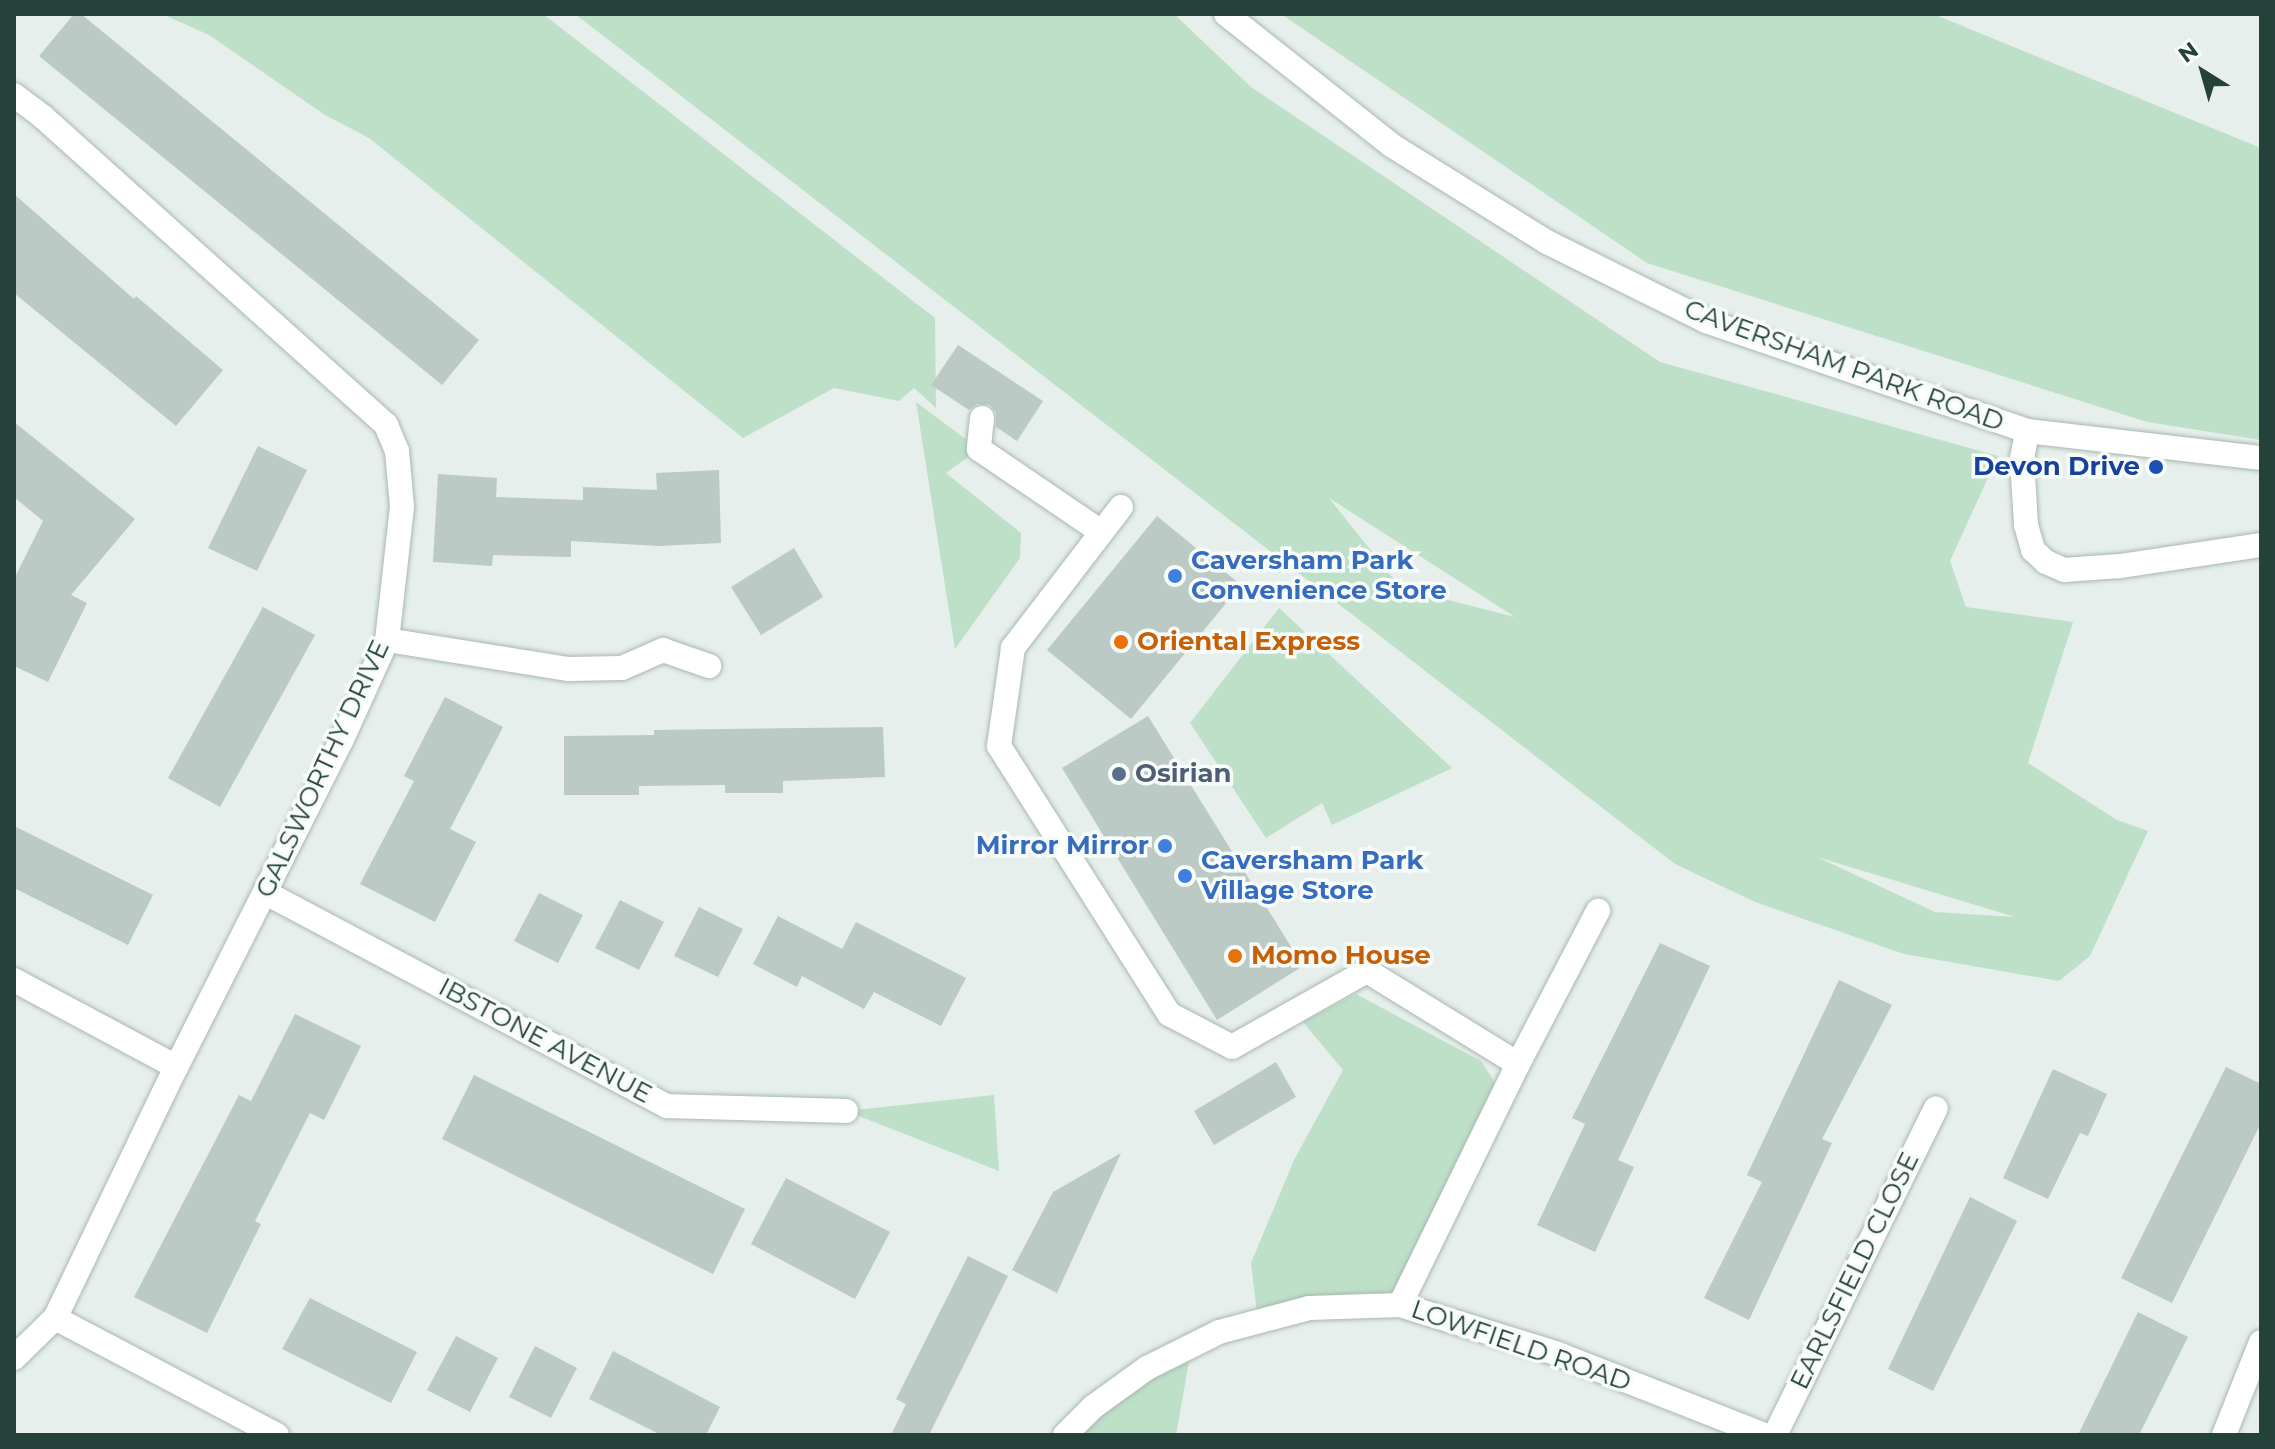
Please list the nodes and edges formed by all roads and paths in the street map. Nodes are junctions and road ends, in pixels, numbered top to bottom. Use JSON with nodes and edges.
{"nodes":[{"id":1,"x":1226,"y":14,"type":"edge"},
{"id":2,"x":14,"y":95,"type":"edge"},
{"id":3,"x":982,"y":418,"type":"dead end"},
{"id":4,"x":2027,"y":431,"type":"junction"},
{"id":5,"x":2261,"y":458,"type":"edge"},
{"id":6,"x":1121,"y":507,"type":"dead end"},
{"id":7,"x":1101,"y":532,"type":"junction"},
{"id":8,"x":2261,"y":545,"type":"edge"},
{"id":9,"x":387,"y":640,"type":"junction"},
{"id":10,"x":709,"y":666,"type":"dead end"},
{"id":11,"x":266,"y":893,"type":"junction"},
{"id":12,"x":1598,"y":911,"type":"dead end"},
{"id":13,"x":14,"y":980,"type":"edge"},
{"id":14,"x":1518,"y":1064,"type":"junction"},
{"id":15,"x":176,"y":1067,"type":"junction"},
{"id":16,"x":1936,"y":1108,"type":"dead end"},
{"id":17,"x":846,"y":1111,"type":"dead end"},
{"id":18,"x":1400,"y":1305,"type":"junction"},
{"id":19,"x":55,"y":1318,"type":"junction"},
{"id":20,"x":2261,"y":1342,"type":"edge"},
{"id":21,"x":14,"y":1358,"type":"edge"},
{"id":22,"x":277,"y":1435,"type":"edge"},
{"id":23,"x":1065,"y":1435,"type":"edge"},
{"id":24,"x":1765,"y":1435,"type":"edge"},
{"id":25,"x":1775,"y":1435,"type":"edge"},
{"id":26,"x":2224,"y":1435,"type":"edge"}],
"edges":[{"from":1,"to":4,"type":"street","name":"CAVERSHAM PARK ROAD"},
{"from":2,"to":9,"type":"street","name":"GALSWORTHY DRIVE"},
{"from":3,"to":7,"type":"street"},
{"from":4,"to":5,"type":"street","name":"CAVERSHAM PARK ROAD"},
{"from":4,"to":8,"type":"street"},
{"from":6,"to":7,"type":"street"},
{"from":7,"to":14,"type":"street"},
{"from":9,"to":10,"type":"street"},
{"from":9,"to":11,"type":"street","name":"GALSWORTHY DRIVE"},
{"from":11,"to":15,"type":"street","name":"GALSWORTHY DRIVE"},
{"from":11,"to":17,"type":"street","name":"IBSTONE AVENUE"},
{"from":12,"to":14,"type":"street"},
{"from":13,"to":15,"type":"street"},
{"from":14,"to":18,"type":"street"},
{"from":15,"to":19,"type":"street","name":"GALSWORTHY DRIVE"},
{"from":16,"to":25,"type":"street","name":"EARLSFIELD CLOSE"},
{"from":18,"to":23,"type":"street","name":"LOWFIELD ROAD"},
{"from":18,"to":24,"type":"street","name":"LOWFIELD ROAD"},
{"from":19,"to":21,"type":"street","name":"GALSWORTHY DRIVE"},
{"from":19,"to":22,"type":"street"},
{"from":20,"to":26,"type":"street"}]}
